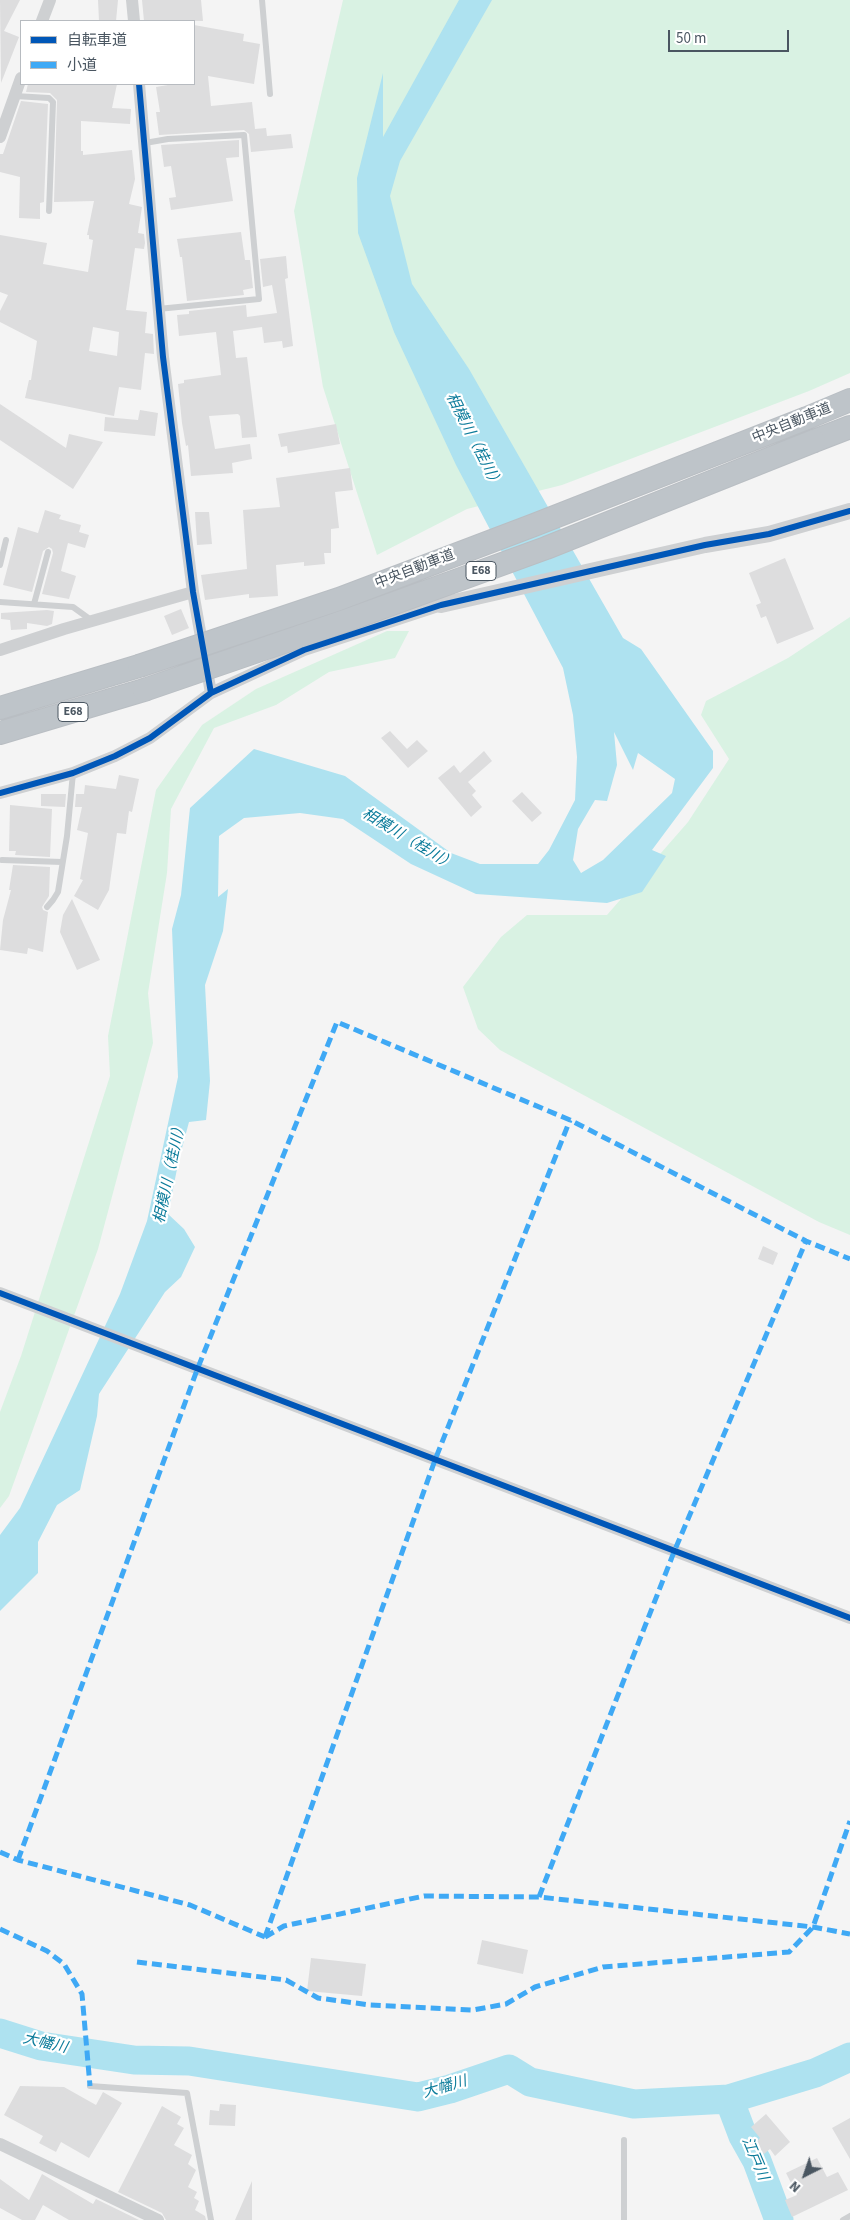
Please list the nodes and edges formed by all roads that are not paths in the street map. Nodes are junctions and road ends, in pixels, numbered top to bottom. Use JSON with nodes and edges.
{"nodes":[{"id":1,"x":50,"y":0,"type":"edge"},
{"id":2,"x":132,"y":0,"type":"edge"},
{"id":3,"x":262,"y":0,"type":"edge"},
{"id":4,"x":42,"y":20,"type":"edge"},
{"id":5,"x":134,"y":20,"type":"edge"},
{"id":6,"x":20,"y":81,"type":"edge"},
{"id":7,"x":138,"y":85,"type":"edge"},
{"id":8,"x":270,"y":94,"type":"dead end"},
{"id":9,"x":15,"y":96,"type":"junction"},
{"id":10,"x":0,"y":137,"type":"edge"},
{"id":11,"x":144,"y":143,"type":"junction"},
{"id":12,"x":49,"y":212,"type":"dead end"},
{"id":13,"x":158,"y":309,"type":"junction"},
{"id":14,"x":850,"y":400,"type":"edge"},
{"id":15,"x":850,"y":427,"type":"edge"},
{"id":16,"x":850,"y":511,"type":"edge"},
{"id":17,"x":6,"y":540,"type":"dead end"},
{"id":18,"x":48,"y":552,"type":"dead end"},
{"id":19,"x":0,"y":565,"type":"edge"},
{"id":20,"x":192,"y":592,"type":"junction"},
{"id":21,"x":0,"y":602,"type":"edge"},
{"id":22,"x":34,"y":604,"type":"junction"},
{"id":23,"x":441,"y":605,"type":"joint"},
{"id":24,"x":92,"y":621,"type":"junction"},
{"id":25,"x":0,"y":650,"type":"edge"},
{"id":26,"x":211,"y":693,"type":"junction"},
{"id":27,"x":0,"y":708,"type":"edge"},
{"id":28,"x":0,"y":733,"type":"edge"},
{"id":29,"x":73,"y":773,"type":"junction"},
{"id":30,"x":0,"y":793,"type":"edge"},
{"id":31,"x":2,"y":860,"type":"dead end"},
{"id":32,"x":62,"y":862,"type":"junction"},
{"id":33,"x":47,"y":907,"type":"dead end"},
{"id":34,"x":0,"y":1294,"type":"edge"},
{"id":35,"x":850,"y":1618,"type":"edge"},
{"id":36,"x":90,"y":2086,"type":"dead end"},
{"id":37,"x":624,"y":2140,"type":"dead end"},
{"id":38,"x":0,"y":2144,"type":"edge"},
{"id":39,"x":850,"y":2216,"type":"edge"},
{"id":40,"x":158,"y":2220,"type":"edge"},
{"id":41,"x":210,"y":2220,"type":"edge"},
{"id":42,"x":624,"y":2220,"type":"edge"},
{"id":43,"x":843,"y":2220,"type":"edge"}],
"edges":[{"from":1,"to":4,"type":"street"},
{"from":2,"to":5,"type":"street"},
{"from":3,"to":8,"type":"lane"},
{"from":6,"to":9,"type":"street"},
{"from":7,"to":11,"type":"street"},
{"from":9,"to":10,"type":"street"},
{"from":9,"to":12,"type":"lane"},
{"from":11,"to":13,"type":"street"},
{"from":11,"to":13,"type":"lane"},
{"from":13,"to":20,"type":"street"},
{"from":14,"to":27,"type":"highway","name":"中央自動車道","number":"E68","bridge":true},
{"from":15,"to":28,"type":"highway","name":"中央自動車道","number":"E68","bridge":true},
{"from":16,"to":23,"type":"street"},
{"from":17,"to":19,"type":"lane"},
{"from":18,"to":22,"type":"lane"},
{"from":20,"to":24,"type":"street"},
{"from":20,"to":26,"type":"street"},
{"from":21,"to":22,"type":"lane"},
{"from":22,"to":24,"type":"lane"},
{"from":23,"to":26,"type":"street"},
{"from":24,"to":25,"type":"street"},
{"from":26,"to":29,"type":"street"},
{"from":29,"to":30,"type":"street"},
{"from":29,"to":32,"type":"lane"},
{"from":31,"to":32,"type":"lane"},
{"from":32,"to":33,"type":"lane"},
{"from":34,"to":35,"type":"street"},
{"from":36,"to":41,"type":"lane"},
{"from":37,"to":42,"type":"lane"},
{"from":38,"to":40,"type":"street"},
{"from":39,"to":43,"type":"lane"}]}
